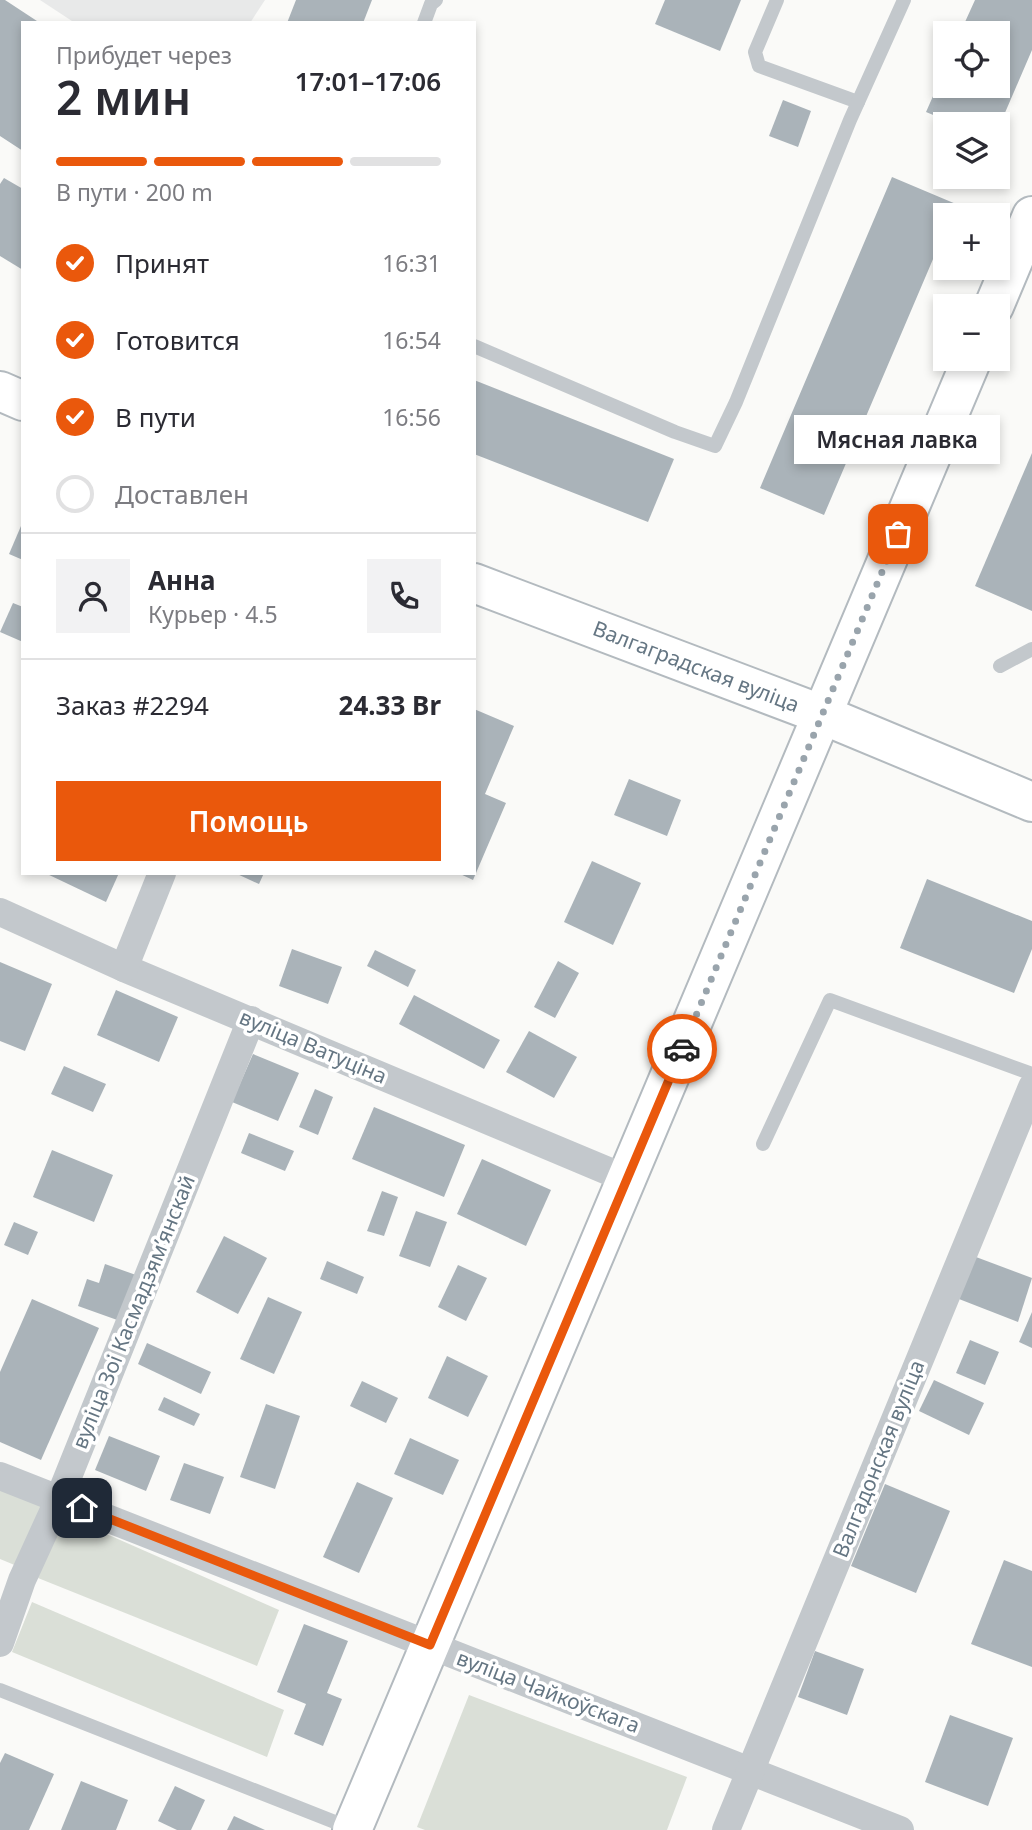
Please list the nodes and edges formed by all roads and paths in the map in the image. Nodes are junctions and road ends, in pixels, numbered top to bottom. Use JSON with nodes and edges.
{"nodes":[{"id":1,"x":436,"y":0,"type":"edge"},
{"id":2,"x":777,"y":0,"type":"edge"},
{"id":3,"x":904,"y":0,"type":"edge"},
{"id":4,"x":425,"y":21,"type":"edge"},
{"id":5,"x":858,"y":102,"type":"junction"},
{"id":6,"x":1031,"y":220,"type":"edge"},
{"id":7,"x":999,"y":294,"type":"edge"},
{"id":8,"x":476,"y":347,"type":"edge"},
{"id":9,"x":966,"y":371,"type":"edge"},
{"id":10,"x":0,"y":391,"type":"edge"},
{"id":11,"x":21,"y":400,"type":"edge"},
{"id":12,"x":476,"y":584,"type":"edge"},
{"id":13,"x":1032,"y":649,"type":"edge"},
{"id":14,"x":1000,"y":666,"type":"dead end"},
{"id":15,"x":823,"y":715,"type":"junction"},
{"id":16,"x":1032,"y":802,"type":"edge"},
{"id":17,"x":161,"y":875,"type":"edge"},
{"id":18,"x":0,"y":912,"type":"edge"},
{"id":19,"x":124,"y":968,"type":"junction"},
{"id":20,"x":251,"y":1020,"type":"junction"},
{"id":21,"x":1032,"y":1074,"type":"edge"},
{"id":22,"x":1032,"y":1087,"type":"edge"},
{"id":23,"x":763,"y":1144,"type":"dead end"},
{"id":24,"x":627,"y":1179,"type":"junction"},
{"id":25,"x":0,"y":1476,"type":"edge"},
{"id":26,"x":59,"y":1499,"type":"junction"},
{"id":27,"x":0,"y":1643,"type":"edge"},
{"id":28,"x":430,"y":1645,"type":"junction"},
{"id":29,"x":0,"y":1690,"type":"edge"},
{"id":30,"x":750,"y":1771,"type":"junction"},
{"id":31,"x":353,"y":1830,"type":"edge"},
{"id":32,"x":726,"y":1830,"type":"edge"},
{"id":33,"x":900,"y":1830,"type":"edge"}],
"edges":[{"from":1,"to":4,"type":"lane"},
{"from":2,"to":5,"type":"lane"},
{"from":3,"to":5,"type":"lane"},
{"from":5,"to":8,"type":"lane"},
{"from":6,"to":7,"type":"main road"},
{"from":9,"to":15,"type":"main road"},
{"from":10,"to":11,"type":"main road"},
{"from":12,"to":15,"type":"main road","name":"Валгаградская вуліца"},
{"from":13,"to":14,"type":"lane"},
{"from":15,"to":16,"type":"main road","name":"Валгаградская вуліца"},
{"from":15,"to":24,"type":"main road"},
{"from":17,"to":19,"type":"street"},
{"from":18,"to":19,"type":"street","name":"вуліца Ватуціна"},
{"from":19,"to":20,"type":"street","name":"вуліца Ватуціна"},
{"from":20,"to":24,"type":"street","name":"вуліца Ватуціна"},
{"from":20,"to":26,"type":"street","name":"вуліца Зоі Касмадзямʼянскай"},
{"from":21,"to":23,"type":"lane"},
{"from":22,"to":30,"type":"street","name":"Валгадонская вуліца"},
{"from":24,"to":28,"type":"main road"},
{"from":25,"to":26,"type":"street","name":"вуліца Чайкоўскага"},
{"from":26,"to":27,"type":"street","name":"вуліца Зоі Касмадзямʼянскай"},
{"from":26,"to":28,"type":"street","name":"вуліца Чайкоўскага"},
{"from":28,"to":30,"type":"street","name":"вуліца Чайкоўскага"},
{"from":28,"to":31,"type":"main road"},
{"from":29,"to":31,"type":"lane"},
{"from":30,"to":32,"type":"street","name":"Валгадонская вуліца"},
{"from":30,"to":33,"type":"street","name":"вуліца Чайкоўскага"}]}
